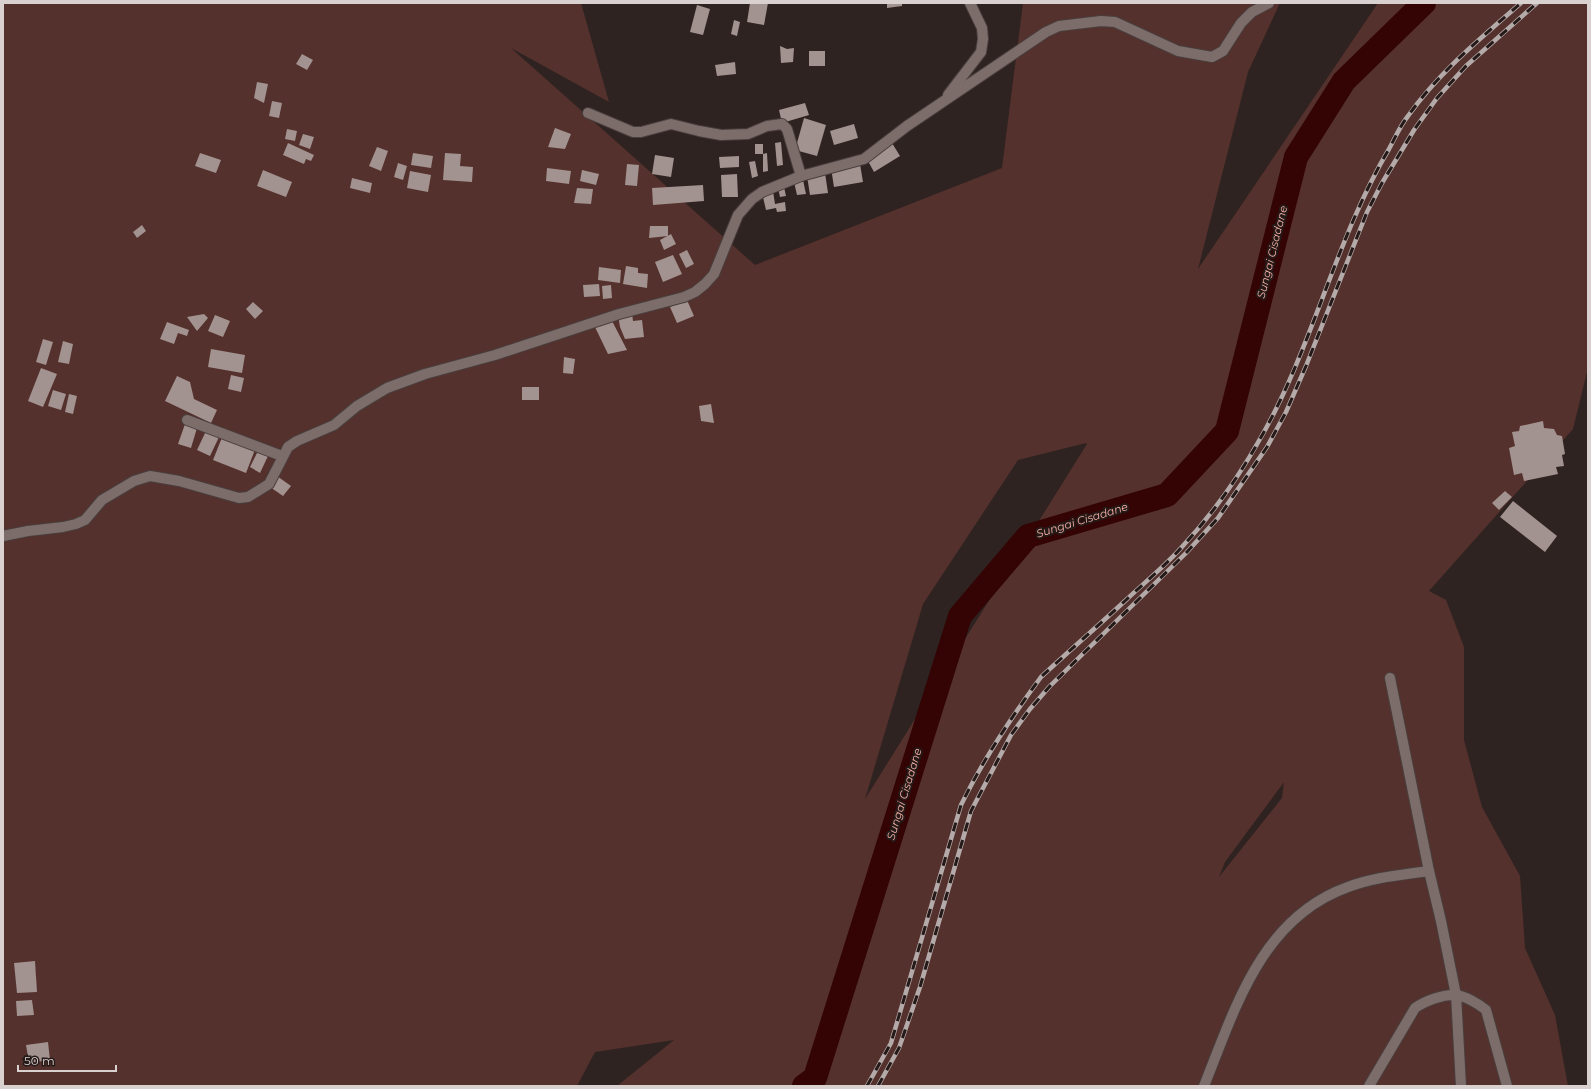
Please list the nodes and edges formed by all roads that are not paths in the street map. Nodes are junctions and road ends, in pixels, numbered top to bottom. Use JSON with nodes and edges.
{"nodes":[{"id":1,"x":970,"y":3,"type":"edge"},
{"id":2,"x":1269,"y":3,"type":"edge"},
{"id":3,"x":946,"y":100,"type":"junction"},
{"id":4,"x":588,"y":113,"type":"dead end"},
{"id":5,"x":801,"y":176,"type":"junction"},
{"id":6,"x":187,"y":420,"type":"dead end"},
{"id":7,"x":282,"y":456,"type":"junction"},
{"id":8,"x":3,"y":536,"type":"edge"},
{"id":9,"x":1390,"y":678,"type":"dead end"},
{"id":10,"x":1428,"y":870,"type":"junction"},
{"id":11,"x":1456,"y":995,"type":"junction"},
{"id":12,"x":1204,"y":1086,"type":"edge"},
{"id":13,"x":1369,"y":1086,"type":"edge"},
{"id":14,"x":1461,"y":1086,"type":"edge"},
{"id":15,"x":1507,"y":1086,"type":"edge"}],
"edges":[{"from":1,"to":3,"type":"street"},
{"from":2,"to":3,"type":"street"},
{"from":3,"to":5,"type":"street"},
{"from":4,"to":5,"type":"street"},
{"from":5,"to":7,"type":"street"},
{"from":6,"to":7,"type":"street"},
{"from":7,"to":8,"type":"street"},
{"from":9,"to":10,"type":"street"},
{"from":10,"to":11,"type":"street"},
{"from":10,"to":12,"type":"street"},
{"from":11,"to":13,"type":"street"},
{"from":11,"to":14,"type":"street"},
{"from":11,"to":15,"type":"street"}]}
